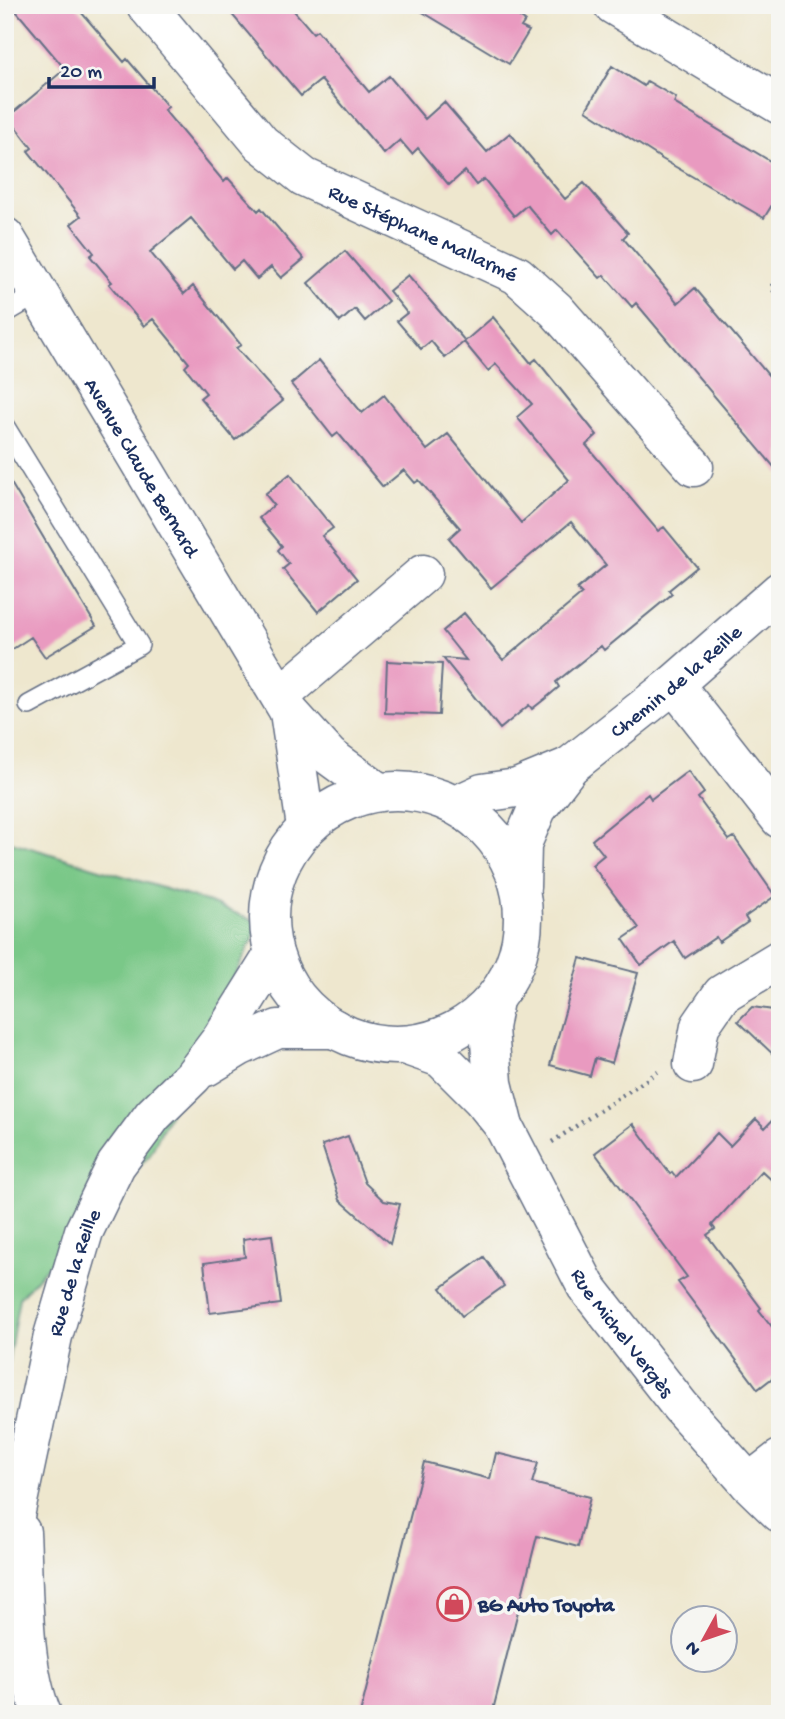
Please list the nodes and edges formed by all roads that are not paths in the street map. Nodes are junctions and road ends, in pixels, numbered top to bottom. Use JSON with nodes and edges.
{"nodes":[{"id":1,"x":146,"y":5,"type":"edge"},
{"id":2,"x":613,"y":5,"type":"edge"},
{"id":3,"x":780,"y":105,"type":"edge"},
{"id":4,"x":5,"y":237,"type":"edge"},
{"id":5,"x":39,"y":293,"type":"junction"},
{"id":6,"x":5,"y":313,"type":"edge"},
{"id":7,"x":5,"y":427,"type":"edge"},
{"id":8,"x":694,"y":467,"type":"dead end"},
{"id":9,"x":423,"y":574,"type":"dead end"},
{"id":10,"x":780,"y":592,"type":"edge"},
{"id":11,"x":674,"y":684,"type":"junction"},
{"id":12,"x":284,"y":704,"type":"junction"},
{"id":13,"x":29,"y":705,"type":"dead end"},
{"id":14,"x":570,"y":766,"type":"junction"},
{"id":15,"x":377,"y":791,"type":"junction"},
{"id":16,"x":456,"y":805,"type":"junction"},
{"id":17,"x":780,"y":819,"type":"edge"},
{"id":18,"x":306,"y":827,"type":"junction"},
{"id":19,"x":521,"y":889,"type":"junction"},
{"id":20,"x":274,"y":954,"type":"junction"},
{"id":21,"x":780,"y":959,"type":"edge"},
{"id":22,"x":494,"y":1000,"type":"junction"},
{"id":23,"x":335,"y":1029,"type":"junction"},
{"id":24,"x":404,"y":1045,"type":"junction"},
{"id":25,"x":693,"y":1064,"type":"road end"},
{"id":26,"x":193,"y":1076,"type":"junction"},
{"id":27,"x":503,"y":1125,"type":"junction"},
{"id":28,"x":780,"y":1459,"type":"edge"},
{"id":29,"x":749,"y":1483,"type":"junction"},
{"id":30,"x":19,"y":1500,"type":"junction"},
{"id":31,"x":780,"y":1513,"type":"edge"},
{"id":32,"x":5,"y":1563,"type":"edge"},
{"id":33,"x":42,"y":1714,"type":"edge"}],
"edges":[{"from":1,"to":8,"type":"street","name":"Rue Stéphane Mallarmé"},
{"from":2,"to":3,"type":"street"},
{"from":4,"to":5,"type":"street","name":"Avenue Claude Bernard"},
{"from":5,"to":6,"type":"lane"},
{"from":5,"to":12,"type":"street","name":"Avenue Claude Bernard"},
{"from":7,"to":13,"type":"lane"},
{"from":9,"to":12,"type":"street"},
{"from":10,"to":11,"type":"street","name":"Chemin de la Reille"},
{"from":11,"to":14,"type":"street","name":"Chemin de la Reille"},
{"from":11,"to":17,"type":"street"},
{"from":12,"to":15,"type":"street","name":"Avenue Claude Bernard"},
{"from":12,"to":18,"type":"street","name":"Avenue Claude Bernard"},
{"from":14,"to":16,"type":"street","name":"Chemin de la Reille"},
{"from":14,"to":19,"type":"street","name":"Chemin de la Reille"},
{"from":15,"to":16,"type":"street"},
{"from":15,"to":18,"type":"street"},
{"from":16,"to":19,"type":"street"},
{"from":18,"to":20,"type":"street"},
{"from":19,"to":22,"type":"street"},
{"from":20,"to":23,"type":"street"},
{"from":20,"to":26,"type":"street","name":"Rue de la Reille"},
{"from":21,"to":25,"type":"street"},
{"from":22,"to":24,"type":"street"},
{"from":22,"to":27,"type":"street","name":"Rue Michel Vergès"},
{"from":23,"to":24,"type":"street"},
{"from":23,"to":26,"type":"street","name":"Rue de la Reille"},
{"from":24,"to":27,"type":"street","name":"Rue Michel Vergès"},
{"from":26,"to":30,"type":"street","name":"Rue de la Reille"},
{"from":27,"to":29,"type":"street","name":"Rue Michel Vergès"},
{"from":28,"to":29,"type":"street"},
{"from":29,"to":31,"type":"street","name":"Rue Michel Vergès"},
{"from":30,"to":32,"type":"street","name":"Rue de la Reille"},
{"from":30,"to":33,"type":"street","name":"Rue de la Reille"}]}
